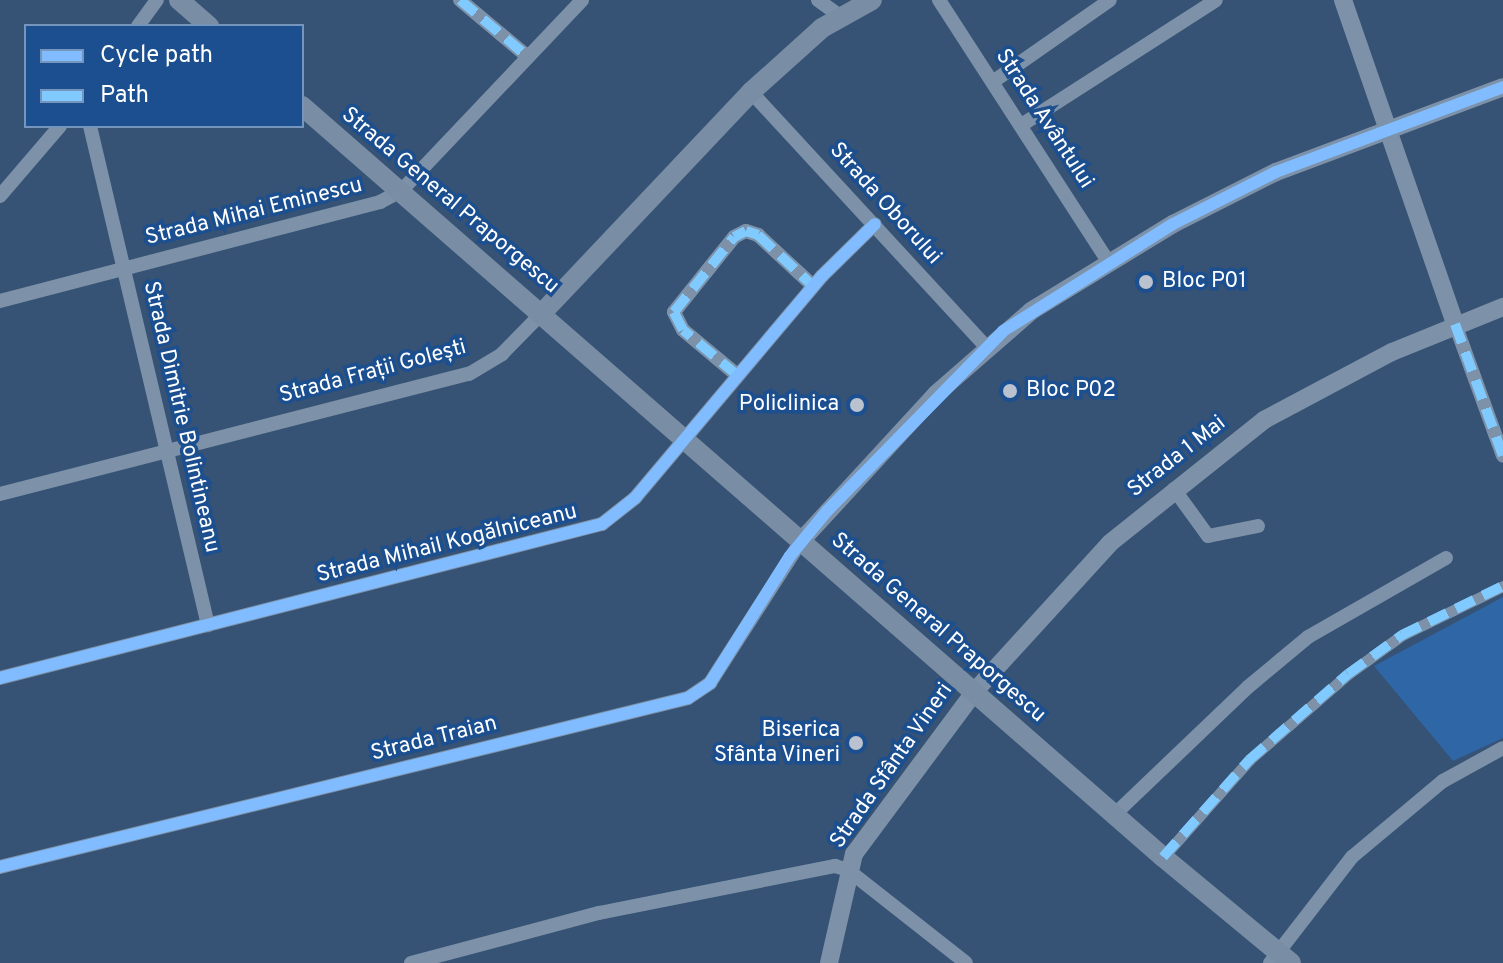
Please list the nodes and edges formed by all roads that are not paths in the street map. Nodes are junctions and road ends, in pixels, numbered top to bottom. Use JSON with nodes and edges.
{"nodes":[{"id":1,"x":157,"y":0,"type":"edge"},
{"id":2,"x":179,"y":0,"type":"edge"},
{"id":3,"x":460,"y":0,"type":"edge"},
{"id":4,"x":582,"y":0,"type":"edge"},
{"id":5,"x":818,"y":0,"type":"edge"},
{"id":6,"x":939,"y":0,"type":"edge"},
{"id":7,"x":1110,"y":0,"type":"edge"},
{"id":8,"x":1216,"y":0,"type":"edge"},
{"id":9,"x":1343,"y":0,"type":"edge"},
{"id":10,"x":866,"y":3,"type":"edge"},
{"id":11,"x":840,"y":16,"type":"junction"},
{"id":12,"x":139,"y":24,"type":"edge"},
{"id":13,"x":207,"y":24,"type":"edge"},
{"id":14,"x":527,"y":56,"type":"junction"},
{"id":15,"x":994,"y":81,"type":"junction"},
{"id":16,"x":1503,"y":87,"type":"edge"},
{"id":17,"x":751,"y":92,"type":"junction"},
{"id":18,"x":304,"y":108,"type":"edge"},
{"id":19,"x":1023,"y":124,"type":"junction"},
{"id":20,"x":58,"y":128,"type":"edge"},
{"id":21,"x":90,"y":128,"type":"edge"},
{"id":22,"x":1389,"y":131,"type":"junction"},
{"id":23,"x":401,"y":191,"type":"junction"},
{"id":24,"x":0,"y":196,"type":"edge"},
{"id":25,"x":875,"y":224,"type":"junction"},
{"id":26,"x":1109,"y":263,"type":"junction"},
{"id":27,"x":123,"y":268,"type":"junction"},
{"id":28,"x":813,"y":286,"type":"junction"},
{"id":29,"x":0,"y":301,"type":"edge"},
{"id":30,"x":1503,"y":307,"type":"edge"},
{"id":31,"x":543,"y":312,"type":"junction"},
{"id":32,"x":1455,"y":324,"type":"junction"},
{"id":33,"x":985,"y":346,"type":"junction"},
{"id":34,"x":737,"y":375,"type":"junction"},
{"id":35,"x":686,"y":437,"type":"junction"},
{"id":36,"x":166,"y":449,"type":"junction"},
{"id":37,"x":1503,"y":456,"type":"edge"},
{"id":38,"x":1174,"y":489,"type":"junction"},
{"id":39,"x":0,"y":494,"type":"edge"},
{"id":40,"x":1258,"y":526,"type":"dead end"},
{"id":41,"x":801,"y":541,"type":"junction"},
{"id":42,"x":1446,"y":558,"type":"dead end"},
{"id":43,"x":1503,"y":586,"type":"edge"},
{"id":44,"x":208,"y":625,"type":"junction"},
{"id":45,"x":0,"y":678,"type":"edge"},
{"id":46,"x":975,"y":691,"type":"junction"},
{"id":47,"x":1503,"y":748,"type":"edge"},
{"id":48,"x":1114,"y":815,"type":"junction"},
{"id":49,"x":1163,"y":857,"type":"junction"},
{"id":50,"x":0,"y":867,"type":"edge"},
{"id":51,"x":848,"y":870,"type":"junction"},
{"id":52,"x":1279,"y":959,"type":"edge"},
{"id":53,"x":411,"y":963,"type":"edge"},
{"id":54,"x":829,"y":963,"type":"edge"},
{"id":55,"x":966,"y":963,"type":"edge"}],
"edges":[{"from":1,"to":12,"type":"street"},
{"from":2,"to":13,"type":"main road"},
{"from":3,"to":14,"type":"street"},
{"from":4,"to":14,"type":"street","name":"Strada Mihai Eminescu"},
{"from":5,"to":11,"type":"street"},
{"from":6,"to":15,"type":"street","name":"Strada Avântului"},
{"from":7,"to":15,"type":"street"},
{"from":8,"to":19,"type":"street"},
{"from":9,"to":22,"type":"street"},
{"from":10,"to":11,"type":"main road","name":"Strada Frații Golești"},
{"from":11,"to":17,"type":"main road","name":"Strada Frații Golești"},
{"from":14,"to":23,"type":"street","name":"Strada Mihai Eminescu"},
{"from":15,"to":19,"type":"street","name":"Strada Avântului"},
{"from":16,"to":22,"type":"street"},
{"from":17,"to":25,"type":"street","name":"Strada Oborului"},
{"from":17,"to":31,"type":"main road","name":"Strada Frații Golești"},
{"from":18,"to":23,"type":"main road","name":"Strada General Praporgescu"},
{"from":19,"to":26,"type":"street","name":"Strada Avântului"},
{"from":20,"to":24,"type":"street"},
{"from":21,"to":27,"type":"street","name":"Strada Dimitrie Bolintineanu"},
{"from":22,"to":26,"type":"street"},
{"from":22,"to":32,"type":"street"},
{"from":23,"to":27,"type":"street","name":"Strada Mihai Eminescu"},
{"from":23,"to":31,"type":"main road","name":"Strada General Praporgescu"},
{"from":25,"to":28,"type":"street","name":"Strada Mihail Kogălniceanu"},
{"from":25,"to":33,"type":"street","name":"Strada Oborului"},
{"from":26,"to":33,"type":"street"},
{"from":27,"to":29,"type":"street","name":"Strada Mihai Eminescu"},
{"from":27,"to":36,"type":"street","name":"Strada Dimitrie Bolintineanu"},
{"from":28,"to":34,"type":"street","name":"Strada Mihail Kogălniceanu"},
{"from":28,"to":34,"type":"street"},
{"from":30,"to":32,"type":"street","name":"Strada 1 Mai"},
{"from":31,"to":35,"type":"main road","name":"Strada General Praporgescu"},
{"from":31,"to":36,"type":"street","name":"Strada Frații Golești"},
{"from":32,"to":37,"type":"street"},
{"from":32,"to":38,"type":"street","name":"Strada 1 Mai"},
{"from":33,"to":41,"type":"street"},
{"from":34,"to":35,"type":"street","name":"Strada Mihail Kogălniceanu"},
{"from":35,"to":41,"type":"main road","name":"Strada General Praporgescu"},
{"from":35,"to":44,"type":"street","name":"Strada Mihail Kogălniceanu"},
{"from":36,"to":39,"type":"street","name":"Strada Frații Golești"},
{"from":36,"to":44,"type":"street","name":"Strada Dimitrie Bolintineanu"},
{"from":38,"to":40,"type":"street"},
{"from":38,"to":46,"type":"street","name":"Strada 1 Mai"},
{"from":41,"to":46,"type":"main road","name":"Strada General Praporgescu"},
{"from":41,"to":50,"type":"street","name":"Strada Traian"},
{"from":42,"to":48,"type":"street"},
{"from":43,"to":49,"type":"street"},
{"from":44,"to":45,"type":"street","name":"Strada Mihail Kogălniceanu"},
{"from":46,"to":48,"type":"main road","name":"Strada General Praporgescu"},
{"from":46,"to":51,"type":"street","name":"Strada Sfânta Vineri"},
{"from":47,"to":52,"type":"street"},
{"from":48,"to":49,"type":"main road","name":"Strada General Praporgescu"},
{"from":49,"to":52,"type":"main road","name":"Strada General Praporgescu"},
{"from":51,"to":53,"type":"street"},
{"from":51,"to":54,"type":"street","name":"Strada Sfânta Vineri"},
{"from":51,"to":55,"type":"street"}]}
